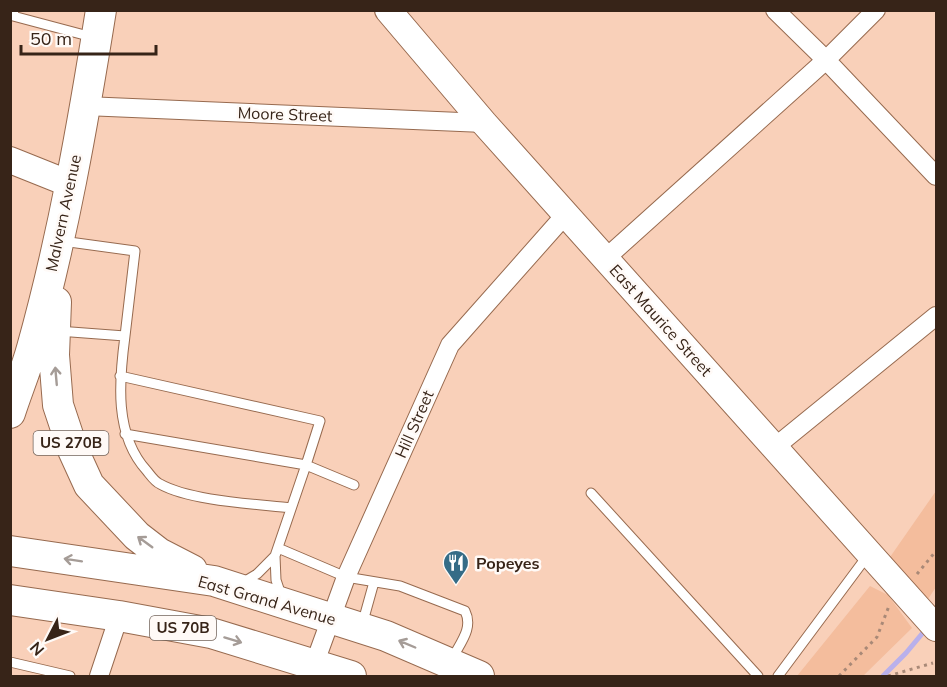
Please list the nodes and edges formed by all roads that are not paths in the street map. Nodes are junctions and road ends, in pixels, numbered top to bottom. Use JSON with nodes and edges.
{"nodes":[{"id":1,"x":14,"y":10,"type":"edge"},
{"id":2,"x":387,"y":10,"type":"edge"},
{"id":3,"x":775,"y":10,"type":"edge"},
{"id":4,"x":876,"y":10,"type":"edge"},
{"id":5,"x":99,"y":24,"type":"edge"},
{"id":6,"x":826,"y":60,"type":"junction"},
{"id":7,"x":85,"y":106,"type":"junction"},
{"id":8,"x":484,"y":123,"type":"junction"},
{"id":9,"x":10,"y":160,"type":"edge"},
{"id":10,"x":936,"y":176,"type":"edge"},
{"id":11,"x":70,"y":184,"type":"junction"},
{"id":12,"x":566,"y":214,"type":"junction"},
{"id":13,"x":58,"y":240,"type":"junction"},
{"id":14,"x":606,"y":258,"type":"junction"},
{"id":15,"x":936,"y":316,"type":"edge"},
{"id":16,"x":55,"y":331,"type":"junction"},
{"id":17,"x":125,"y":336,"type":"junction"},
{"id":18,"x":120,"y":376,"type":"junction"},
{"id":19,"x":10,"y":413,"type":"edge"},
{"id":20,"x":125,"y":434,"type":"junction"},
{"id":21,"x":775,"y":447,"type":"junction"},
{"id":22,"x":306,"y":465,"type":"junction"},
{"id":23,"x":354,"y":485,"type":"dead end"},
{"id":24,"x":591,"y":493,"type":"dead end"},
{"id":25,"x":291,"y":508,"type":"junction"},
{"id":26,"x":10,"y":551,"type":"edge"},
{"id":27,"x":277,"y":552,"type":"junction"},
{"id":28,"x":870,"y":553,"type":"junction"},
{"id":29,"x":346,"y":577,"type":"junction"},
{"id":30,"x":374,"y":582,"type":"junction"},
{"id":31,"x":223,"y":584,"type":"junction"},
{"id":32,"x":10,"y":600,"type":"edge"},
{"id":33,"x":284,"y":603,"type":"junction"},
{"id":34,"x":920,"y":609,"type":"edge"},
{"id":35,"x":119,"y":616,"type":"junction"},
{"id":36,"x":330,"y":616,"type":"junction"},
{"id":37,"x":361,"y":627,"type":"junction"},
{"id":38,"x":10,"y":662,"type":"edge"},
{"id":39,"x":450,"y":663,"type":"junction"},
{"id":40,"x":312,"y":671,"type":"edge"},
{"id":41,"x":69,"y":676,"type":"edge"},
{"id":42,"x":99,"y":676,"type":"edge"},
{"id":43,"x":351,"y":676,"type":"edge"},
{"id":44,"x":479,"y":676,"type":"edge"},
{"id":45,"x":758,"y":676,"type":"edge"},
{"id":46,"x":778,"y":676,"type":"edge"}],
"edges":[{"from":1,"to":5,"type":"lane"},
{"from":2,"to":8,"type":"street","name":"East Maurice Street"},
{"from":3,"to":6,"type":"street"},
{"from":4,"to":6,"type":"street"},
{"from":5,"to":7,"type":"main road","name":"Malvern Avenue","number":"US 270B"},
{"from":6,"to":10,"type":"street"},
{"from":6,"to":14,"type":"street"},
{"from":7,"to":8,"type":"street","name":"Moore Street"},
{"from":7,"to":11,"type":"main road","name":"Malvern Avenue","number":"US 270B"},
{"from":8,"to":12,"type":"street","name":"East Maurice Street"},
{"from":9,"to":11,"type":"street"},
{"from":11,"to":13,"type":"main road","name":"Malvern Avenue","number":"US 270B"},
{"from":12,"to":14,"type":"street","name":"East Maurice Street"},
{"from":12,"to":29,"type":"street","name":"Hill Street"},
{"from":13,"to":16,"type":"main road","number":"US 270B"},
{"from":13,"to":17,"type":"lane"},
{"from":13,"to":19,"type":"main road","name":"Malvern Avenue","number":"US 270B"},
{"from":14,"to":21,"type":"street","name":"East Maurice Street"},
{"from":15,"to":21,"type":"street"},
{"from":16,"to":17,"type":"lane"},
{"from":31,"to":16,"type":"main road","number":"US 270B","one_way":true},
{"from":17,"to":18,"type":"lane"},
{"from":18,"to":20,"type":"lane"},
{"from":18,"to":22,"type":"lane"},
{"from":20,"to":22,"type":"lane"},
{"from":20,"to":25,"type":"lane"},
{"from":21,"to":28,"type":"street","name":"East Maurice Street"},
{"from":22,"to":23,"type":"lane"},
{"from":22,"to":25,"type":"lane"},
{"from":24,"to":45,"type":"lane"},
{"from":25,"to":27,"type":"lane"},
{"from":31,"to":26,"type":"main road","name":"East Grand Avenue","one_way":true},
{"from":27,"to":29,"type":"lane"},
{"from":27,"to":31,"type":"lane"},
{"from":27,"to":33,"type":"lane"},
{"from":28,"to":34,"type":"street","name":"East Maurice Street"},
{"from":28,"to":46,"type":"lane"},
{"from":29,"to":30,"type":"lane"},
{"from":29,"to":36,"type":"street","name":"Hill Street"},
{"from":30,"to":37,"type":"lane"},
{"from":30,"to":39,"type":"lane"},
{"from":31,"to":33,"type":"main road","name":"East Grand Avenue"},
{"from":32,"to":35,"type":"main road","number":"US 70B"},
{"from":33,"to":36,"type":"main road","name":"East Grand Avenue"},
{"from":35,"to":40,"type":"main road","number":"US 70B","one_way":true},
{"from":35,"to":42,"type":"street"},
{"from":36,"to":37,"type":"main road","name":"East Grand Avenue"},
{"from":36,"to":40,"type":"street","name":"Hill Street"},
{"from":39,"to":37,"type":"main road","name":"East Grand Avenue","one_way":true},
{"from":38,"to":41,"type":"lane"},
{"from":39,"to":44,"type":"main road","name":"East Grand Avenue"},
{"from":40,"to":43,"type":"main road","number":"US 70B"}]}
